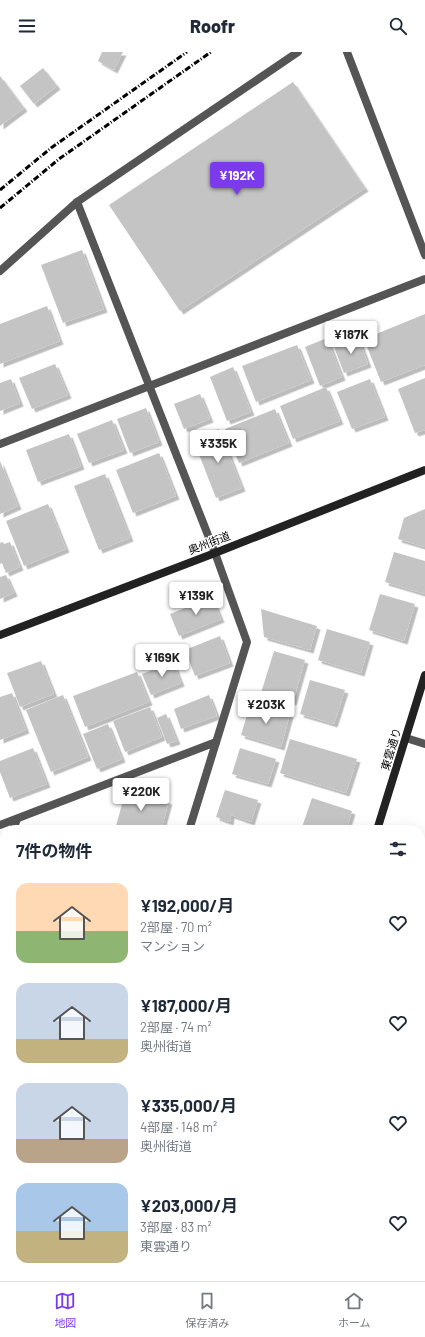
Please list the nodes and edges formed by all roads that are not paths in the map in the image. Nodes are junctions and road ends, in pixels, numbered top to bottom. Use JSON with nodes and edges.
{"nodes":[{"id":1,"x":298,"y":52,"type":"edge"},
{"id":2,"x":347,"y":52,"type":"edge"},
{"id":3,"x":77,"y":202,"type":"junction"},
{"id":4,"x":425,"y":255,"type":"edge"},
{"id":5,"x":0,"y":271,"type":"edge"},
{"id":6,"x":425,"y":280,"type":"edge"},
{"id":7,"x":149,"y":386,"type":"junction"},
{"id":8,"x":0,"y":444,"type":"edge"},
{"id":9,"x":425,"y":470,"type":"edge"},
{"id":10,"x":215,"y":553,"type":"junction"},
{"id":11,"x":0,"y":636,"type":"edge"},
{"id":12,"x":425,"y":675,"type":"edge"},
{"id":13,"x":406,"y":738,"type":"junction"},
{"id":14,"x":216,"y":742,"type":"junction"},
{"id":15,"x":425,"y":744,"type":"edge"},
{"id":16,"x":17,"y":819,"type":"junction"},
{"id":17,"x":0,"y":825,"type":"edge"},
{"id":18,"x":15,"y":825,"type":"edge"},
{"id":19,"x":191,"y":825,"type":"edge"},
{"id":20,"x":379,"y":825,"type":"edge"}],
"edges":[{"from":1,"to":3,"type":"street"},
{"from":2,"to":4,"type":"street"},
{"from":3,"to":5,"type":"street"},
{"from":3,"to":7,"type":"street"},
{"from":6,"to":7,"type":"street"},
{"from":7,"to":8,"type":"street"},
{"from":7,"to":10,"type":"street"},
{"from":9,"to":10,"type":"street","name":"奥州街道"},
{"from":10,"to":11,"type":"street","name":"奥州街道"},
{"from":10,"to":14,"type":"street"},
{"from":12,"to":13,"type":"street","name":"東雲通り"},
{"from":13,"to":15,"type":"street"},
{"from":13,"to":20,"type":"street","name":"東雲通り"},
{"from":14,"to":16,"type":"street"},
{"from":14,"to":19,"type":"street"},
{"from":16,"to":17,"type":"street"},
{"from":16,"to":18,"type":"street"}]}
